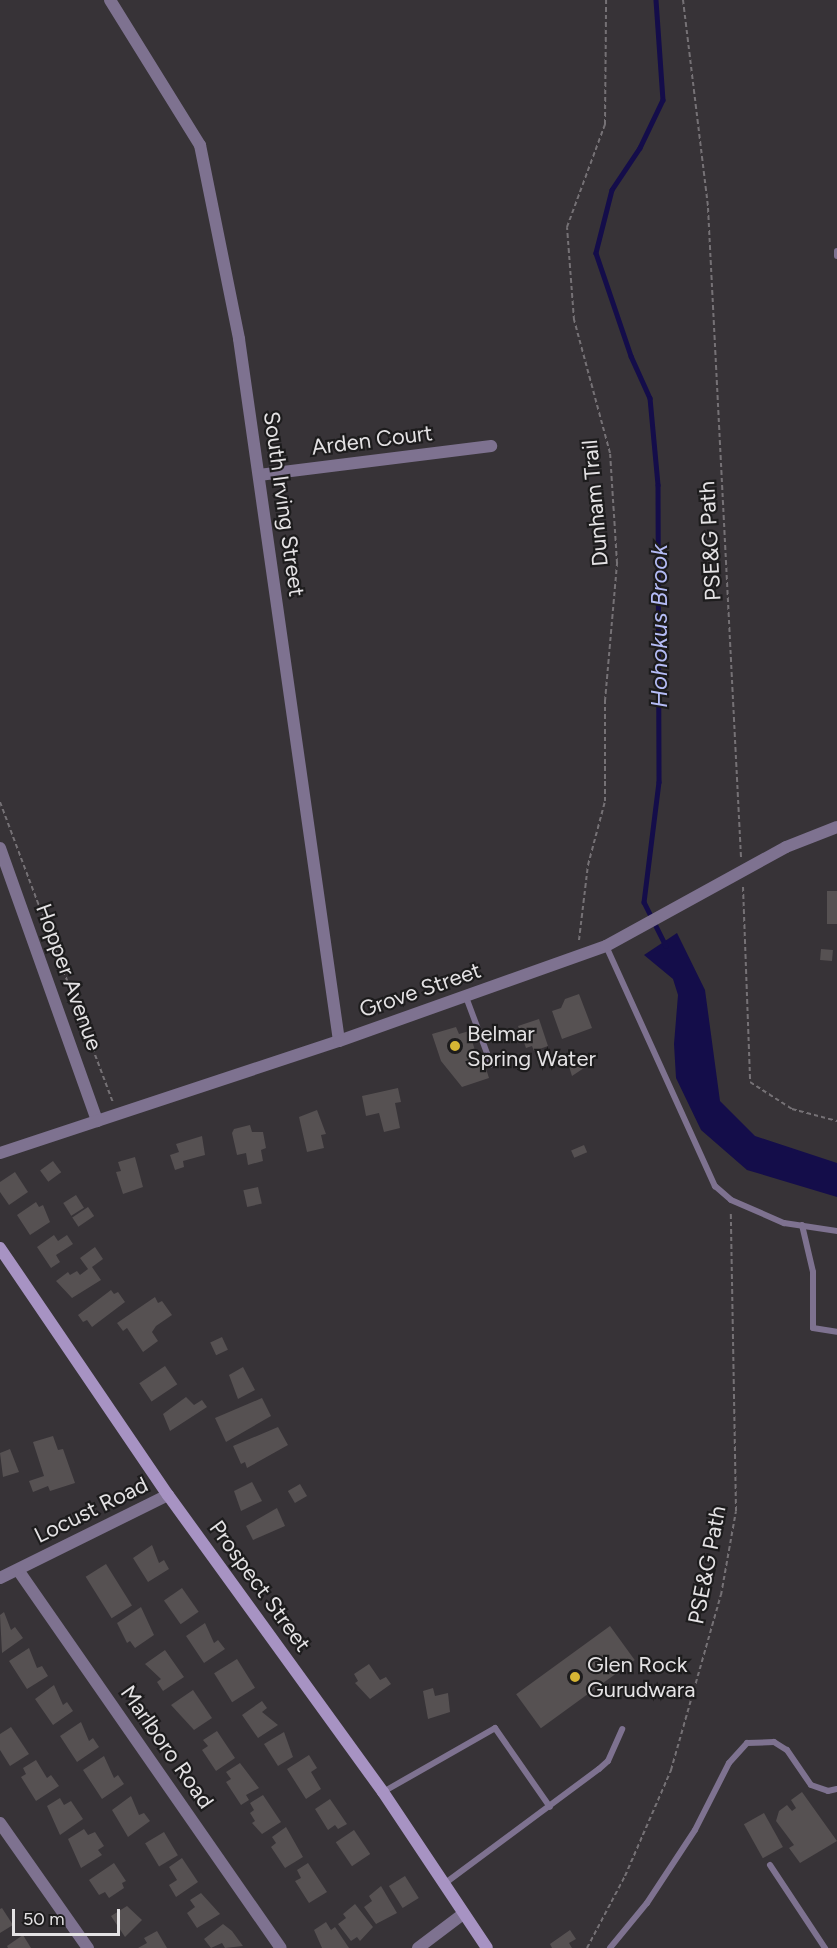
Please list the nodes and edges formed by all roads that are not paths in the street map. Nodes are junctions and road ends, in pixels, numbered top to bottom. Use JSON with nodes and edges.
{"nodes":[{"id":1,"x":110,"y":0,"type":"edge"},
{"id":2,"x":837,"y":250,"type":"edge"},
{"id":3,"x":837,"y":256,"type":"edge"},
{"id":4,"x":491,"y":446,"type":"dead end"},
{"id":5,"x":259,"y":475,"type":"junction"},
{"id":6,"x":837,"y":827,"type":"edge"},
{"id":7,"x":0,"y":848,"type":"edge"},
{"id":8,"x":606,"y":946,"type":"junction"},
{"id":9,"x":466,"y":996,"type":"junction"},
{"id":10,"x":339,"y":1041,"type":"junction"},
{"id":11,"x":490,"y":1064,"type":"dead end"},
{"id":12,"x":96,"y":1121,"type":"junction"},
{"id":13,"x":0,"y":1153,"type":"edge"},
{"id":14,"x":802,"y":1225,"type":"junction"},
{"id":15,"x":837,"y":1231,"type":"edge"},
{"id":16,"x":0,"y":1248,"type":"edge"},
{"id":17,"x":837,"y":1332,"type":"edge"},
{"id":18,"x":168,"y":1496,"type":"junction"},
{"id":19,"x":18,"y":1570,"type":"junction"},
{"id":20,"x":0,"y":1578,"type":"edge"},
{"id":21,"x":622,"y":1729,"type":"dead end"},
{"id":22,"x":837,"y":1789,"type":"edge"},
{"id":23,"x":383,"y":1792,"type":"junction"},
{"id":24,"x":550,"y":1807,"type":"junction"},
{"id":25,"x":0,"y":1823,"type":"edge"},
{"id":26,"x":770,"y":1864,"type":"dead end"},
{"id":27,"x":444,"y":1884,"type":"junction"},
{"id":28,"x":463,"y":1914,"type":"junction"},
{"id":29,"x":88,"y":1948,"type":"edge"},
{"id":30,"x":281,"y":1948,"type":"edge"},
{"id":31,"x":418,"y":1948,"type":"edge"},
{"id":32,"x":487,"y":1948,"type":"edge"},
{"id":33,"x":610,"y":1948,"type":"edge"},
{"id":34,"x":825,"y":1948,"type":"edge"}],
"edges":[{"from":1,"to":5,"type":"street","name":"South Irving Street"},
{"from":2,"to":3,"type":"lane"},
{"from":4,"to":5,"type":"street","name":"Arden Court"},
{"from":5,"to":10,"type":"street","name":"South Irving Street"},
{"from":6,"to":8,"type":"street","name":"Grove Street"},
{"from":7,"to":12,"type":"street","name":"Hopper Avenue"},
{"from":8,"to":9,"type":"street","name":"Grove Street"},
{"from":8,"to":14,"type":"lane"},
{"from":9,"to":10,"type":"street","name":"Grove Street"},
{"from":9,"to":11,"type":"lane"},
{"from":10,"to":12,"type":"street","name":"Grove Street"},
{"from":12,"to":13,"type":"street","name":"Grove Street"},
{"from":14,"to":15,"type":"lane"},
{"from":14,"to":17,"type":"lane"},
{"from":16,"to":18,"type":"main road","name":"Prospect Street"},
{"from":18,"to":19,"type":"street","name":"Locust Road"},
{"from":18,"to":23,"type":"main road","name":"Prospect Street"},
{"from":19,"to":20,"type":"street","name":"Locust Road"},
{"from":19,"to":30,"type":"street","name":"Marlboro Road"},
{"from":21,"to":24,"type":"lane"},
{"from":22,"to":33,"type":"lane"},
{"from":23,"to":24,"type":"lane"},
{"from":23,"to":27,"type":"main road","name":"Prospect Street"},
{"from":24,"to":27,"type":"lane"},
{"from":25,"to":29,"type":"street"},
{"from":26,"to":34,"type":"lane"},
{"from":27,"to":28,"type":"main road","name":"Prospect Street"},
{"from":28,"to":31,"type":"street"},
{"from":28,"to":32,"type":"main road","name":"Prospect Street"}]}
